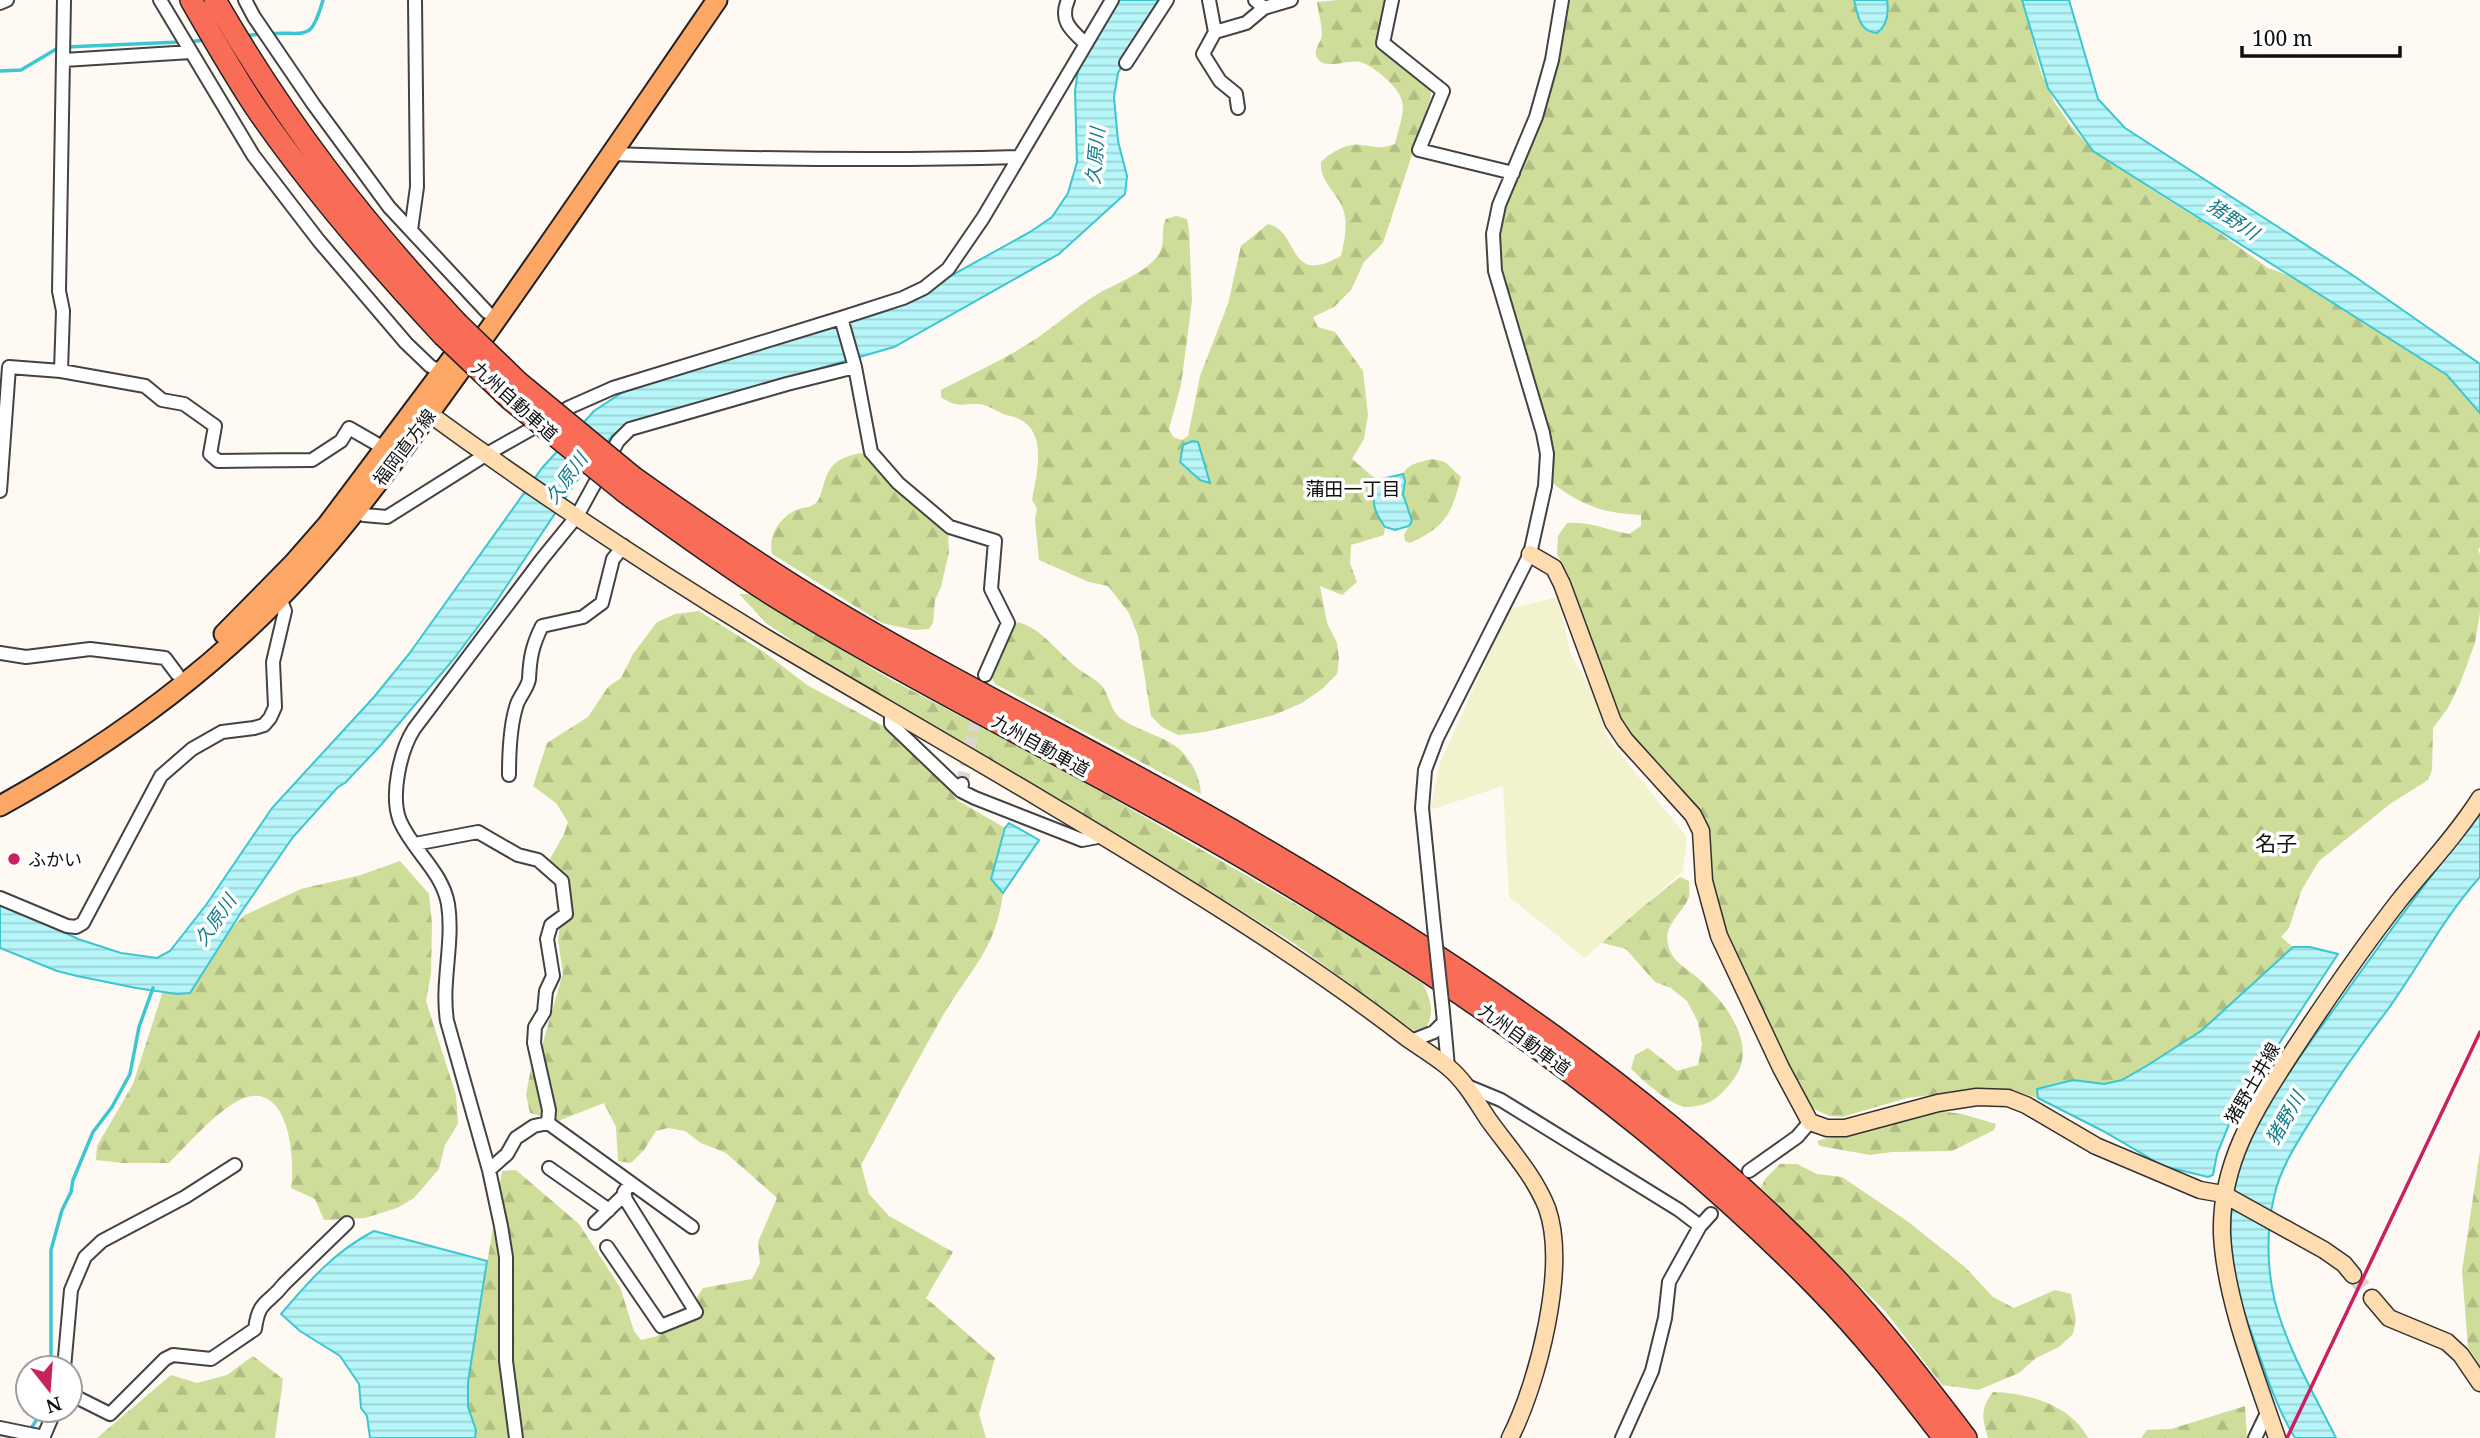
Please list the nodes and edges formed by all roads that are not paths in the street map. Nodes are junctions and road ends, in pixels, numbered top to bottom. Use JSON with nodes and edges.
{"nodes":[{"id":1,"x":7,"y":0,"type":"edge"},
{"id":2,"x":64,"y":0,"type":"edge"},
{"id":3,"x":160,"y":0,"type":"edge"},
{"id":4,"x":191,"y":0,"type":"edge"},
{"id":5,"x":215,"y":0,"type":"edge"},
{"id":6,"x":245,"y":0,"type":"edge"},
{"id":7,"x":415,"y":0,"type":"edge"},
{"id":8,"x":702,"y":0,"type":"edge"},
{"id":9,"x":717,"y":0,"type":"edge"},
{"id":10,"x":1068,"y":0,"type":"edge"},
{"id":11,"x":1112,"y":0,"type":"edge"},
{"id":12,"x":1166,"y":0,"type":"edge"},
{"id":13,"x":1174,"y":0,"type":"edge"},
{"id":14,"x":1209,"y":0,"type":"edge"},
{"id":15,"x":1291,"y":0,"type":"edge"},
{"id":16,"x":1392,"y":0,"type":"edge"},
{"id":17,"x":1562,"y":0,"type":"edge"},
{"id":18,"x":0,"y":3,"type":"edge"},
{"id":19,"x":1260,"y":4,"type":"edge"},
{"id":20,"x":1215,"y":32,"type":"junction"},
{"id":21,"x":1086,"y":44,"type":"junction"},
{"id":22,"x":191,"y":52,"type":"junction"},
{"id":23,"x":64,"y":60,"type":"junction"},
{"id":24,"x":1126,"y":63,"type":"dead end"},
{"id":25,"x":1238,"y":108,"type":"dead end"},
{"id":26,"x":611,"y":154,"type":"junction"},
{"id":27,"x":1017,"y":157,"type":"junction"},
{"id":28,"x":1513,"y":173,"type":"junction"},
{"id":29,"x":411,"y":230,"type":"junction"},
{"id":30,"x":486,"y":312,"type":"junction"},
{"id":31,"x":842,"y":322,"type":"junction"},
{"id":32,"x":449,"y":328,"type":"junction"},
{"id":33,"x":855,"y":367,"type":"junction"},
{"id":34,"x":61,"y":371,"type":"junction"},
{"id":35,"x":442,"y":372,"type":"junction"},
{"id":36,"x":423,"y":410,"type":"junction"},
{"id":37,"x":392,"y":452,"type":"junction"},
{"id":38,"x":486,"y":454,"type":"junction"},
{"id":39,"x":629,"y":484,"type":"junction"},
{"id":40,"x":0,"y":491,"type":"edge"},
{"id":41,"x":357,"y":510,"type":"junction"},
{"id":42,"x":578,"y":516,"type":"junction"},
{"id":43,"x":624,"y":546,"type":"junction"},
{"id":44,"x":1530,"y":554,"type":"junction"},
{"id":45,"x":280,"y":597,"type":"junction"},
{"id":46,"x":0,"y":653,"type":"edge"},
{"id":47,"x":177,"y":674,"type":"junction"},
{"id":48,"x":985,"y":675,"type":"tunnel mouth"},
{"id":49,"x":891,"y":710,"type":"junction"},
{"id":50,"x":509,"y":775,"type":"dead end"},
{"id":51,"x":0,"y":791,"type":"edge"},
{"id":52,"x":2480,"y":798,"type":"edge"},
{"id":53,"x":0,"y":806,"type":"edge"},
{"id":54,"x":1103,"y":836,"type":"junction"},
{"id":55,"x":415,"y":844,"type":"junction"},
{"id":56,"x":0,"y":898,"type":"edge"},
{"id":57,"x":1443,"y":1017,"type":"junction"},
{"id":58,"x":1411,"y":1041,"type":"junction"},
{"id":59,"x":1448,"y":1068,"type":"junction"},
{"id":60,"x":1466,"y":1086,"type":"junction"},
{"id":61,"x":1810,"y":1122,"type":"junction"},
{"id":62,"x":548,"y":1123,"type":"junction"},
{"id":63,"x":235,"y":1164,"type":"dead end"},
{"id":64,"x":549,"y":1168,"type":"dead end"},
{"id":65,"x":489,"y":1170,"type":"junction"},
{"id":66,"x":1749,"y":1171,"type":"dead end"},
{"id":67,"x":631,"y":1183,"type":"junction"},
{"id":68,"x":624,"y":1195,"type":"junction"},
{"id":69,"x":2229,"y":1198,"type":"junction"},
{"id":70,"x":609,"y":1210,"type":"junction"},
{"id":71,"x":1711,"y":1214,"type":"dead end"},
{"id":72,"x":346,"y":1223,"type":"dead end"},
{"id":73,"x":595,"y":1223,"type":"dead end"},
{"id":74,"x":1700,"y":1226,"type":"junction"},
{"id":75,"x":692,"y":1227,"type":"dead end"},
{"id":76,"x":607,"y":1247,"type":"dead end"},
{"id":77,"x":2353,"y":1275,"type":"tunnel mouth"},
{"id":78,"x":2372,"y":1298,"type":"tunnel mouth"},
{"id":79,"x":65,"y":1354,"type":"edge"},
{"id":80,"x":2480,"y":1383,"type":"edge"},
{"id":81,"x":84,"y":1401,"type":"edge"},
{"id":82,"x":2268,"y":1410,"type":"junction"},
{"id":83,"x":0,"y":1428,"type":"edge"},
{"id":84,"x":44,"y":1437,"type":"edge"},
{"id":85,"x":516,"y":1438,"type":"edge"},
{"id":86,"x":1510,"y":1438,"type":"edge"},
{"id":87,"x":1622,"y":1438,"type":"edge"},
{"id":88,"x":1944,"y":1438,"type":"edge"},
{"id":89,"x":1966,"y":1438,"type":"edge"},
{"id":90,"x":2255,"y":1438,"type":"edge"},
{"id":91,"x":2277,"y":1438,"type":"edge"}],
"edges":[{"from":1,"to":18,"type":"street"},
{"from":2,"to":23,"type":"street"},
{"from":3,"to":22,"type":"street"},
{"from":4,"to":32,"type":"highway","name":"九州自動車道"},
{"from":5,"to":32,"type":"highway","name":"九州自動車道"},
{"from":6,"to":29,"type":"street"},
{"from":7,"to":29,"type":"street"},
{"from":8,"to":30,"type":"main road","name":"福岡直方線"},
{"from":9,"to":26,"type":"main road","name":"福岡直方線"},
{"from":10,"to":21,"type":"street"},
{"from":11,"to":21,"type":"street"},
{"from":12,"to":13,"type":"street"},
{"from":12,"to":24,"type":"street"},
{"from":14,"to":20,"type":"street"},
{"from":15,"to":19,"type":"street"},
{"from":16,"to":28,"type":"street"},
{"from":17,"to":28,"type":"street"},
{"from":19,"to":20,"type":"street"},
{"from":20,"to":25,"type":"street"},
{"from":21,"to":27,"type":"street"},
{"from":22,"to":23,"type":"street"},
{"from":22,"to":35,"type":"street"},
{"from":23,"to":34,"type":"street"},
{"from":26,"to":27,"type":"street"},
{"from":26,"to":36,"type":"main road","name":"福岡直方線"},
{"from":27,"to":31,"type":"street"},
{"from":28,"to":44,"type":"street"},
{"from":29,"to":30,"type":"street"},
{"from":30,"to":35,"type":"main road","name":"福岡直方線"},
{"from":31,"to":33,"type":"street"},
{"from":31,"to":38,"type":"street"},
{"from":32,"to":39,"type":"highway","name":"九州自動車道","bridge":true},
{"from":33,"to":42,"type":"street"},
{"from":33,"to":48,"type":"street"},
{"from":34,"to":37,"type":"street"},
{"from":34,"to":40,"type":"street"},
{"from":35,"to":36,"type":"main road","name":"福岡直方線"},
{"from":36,"to":37,"type":"main road","name":"福岡直方線"},
{"from":36,"to":38,"type":"street"},
{"from":37,"to":41,"type":"main road","name":"福岡直方線"},
{"from":37,"to":47,"type":"main road","name":"福岡直方線"},
{"from":38,"to":41,"type":"street"},
{"from":38,"to":42,"type":"street"},
{"from":39,"to":88,"type":"highway","name":"九州自動車道"},
{"from":39,"to":89,"type":"highway","name":"九州自動車道"},
{"from":41,"to":45,"type":"main road","name":"福岡直方線"},
{"from":42,"to":43,"type":"street"},
{"from":42,"to":55,"type":"street"},
{"from":43,"to":49,"type":"street"},
{"from":43,"to":50,"type":"street"},
{"from":44,"to":57,"type":"street","bridge":true},
{"from":44,"to":61,"type":"street"},
{"from":45,"to":53,"type":"main road","name":"福岡直方線"},
{"from":45,"to":56,"type":"street"},
{"from":46,"to":47,"type":"street"},
{"from":47,"to":51,"type":"main road","name":"福岡直方線"},
{"from":49,"to":54,"type":"street"},
{"from":49,"to":54,"type":"street"},
{"from":52,"to":69,"type":"street","name":"猪野土井線"},
{"from":54,"to":58,"type":"street"},
{"from":55,"to":62,"type":"street"},
{"from":55,"to":65,"type":"street"},
{"from":57,"to":58,"type":"street"},
{"from":57,"to":59,"type":"street"},
{"from":58,"to":59,"type":"street"},
{"from":59,"to":60,"type":"street"},
{"from":60,"to":74,"type":"street"},
{"from":60,"to":86,"type":"street"},
{"from":61,"to":66,"type":"street"},
{"from":61,"to":69,"type":"street"},
{"from":62,"to":65,"type":"street"},
{"from":62,"to":67,"type":"street"},
{"from":63,"to":79,"type":"street"},
{"from":64,"to":70,"type":"street"},
{"from":65,"to":85,"type":"street"},
{"from":67,"to":68,"type":"street"},
{"from":67,"to":75,"type":"street"},
{"from":68,"to":70,"type":"street"},
{"from":68,"to":76,"type":"street"},
{"from":69,"to":77,"type":"street"},
{"from":69,"to":82,"type":"street","name":"猪野土井線"},
{"from":70,"to":73,"type":"street"},
{"from":71,"to":74,"type":"street"},
{"from":72,"to":81,"type":"street"},
{"from":74,"to":87,"type":"street"},
{"from":78,"to":80,"type":"street"},
{"from":82,"to":90,"type":"street"},
{"from":82,"to":91,"type":"street","name":"猪野土井線"},
{"from":83,"to":84,"type":"street"}]}
